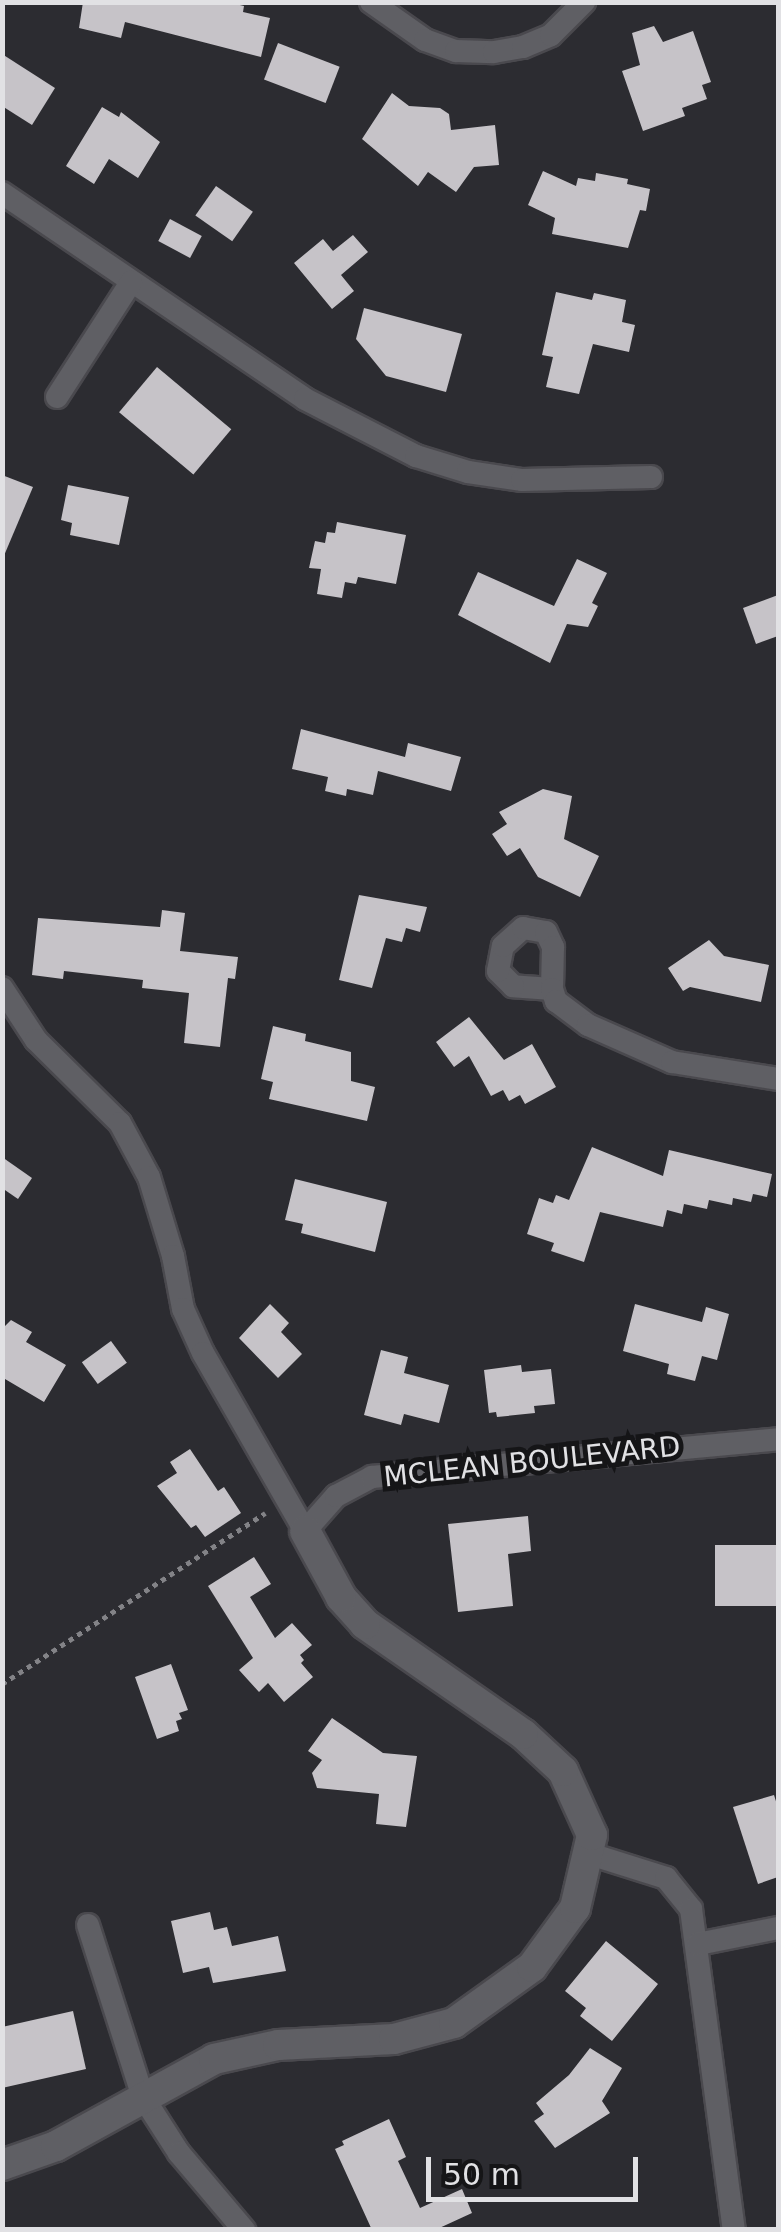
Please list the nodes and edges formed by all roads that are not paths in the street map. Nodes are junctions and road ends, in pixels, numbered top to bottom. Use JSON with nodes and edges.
{"nodes":[{"id":1,"x":372,"y":2,"type":"edge"},
{"id":2,"x":584,"y":2,"type":"edge"},
{"id":3,"x":2,"y":193,"type":"edge"},
{"id":4,"x":132,"y":282,"type":"junction"},
{"id":5,"x":56,"y":396,"type":"dead end"},
{"id":6,"x":650,"y":477,"type":"dead end"},
{"id":7,"x":2,"y":988,"type":"edge"},
{"id":8,"x":552,"y":989,"type":"dead end"},
{"id":9,"x":778,"y":1079,"type":"edge"},
{"id":10,"x":778,"y":1439,"type":"edge"},
{"id":11,"x":305,"y":1531,"type":"junction"},
{"id":12,"x":590,"y":1854,"type":"junction"},
{"id":13,"x":88,"y":1925,"type":"dead end"},
{"id":14,"x":778,"y":1928,"type":"edge"},
{"id":15,"x":698,"y":1944,"type":"junction"},
{"id":16,"x":143,"y":2097,"type":"junction"},
{"id":17,"x":2,"y":2165,"type":"edge"},
{"id":18,"x":244,"y":2230,"type":"edge"},
{"id":19,"x":734,"y":2230,"type":"edge"}],
"edges":[{"from":1,"to":2,"type":"street"},
{"from":3,"to":4,"type":"street"},
{"from":4,"to":5,"type":"street"},
{"from":4,"to":6,"type":"street"},
{"from":7,"to":11,"type":"street"},
{"from":8,"to":9,"type":"street"},
{"from":10,"to":11,"type":"street","name":"MCLEAN BOULEVARD"},
{"from":11,"to":12,"type":"street"},
{"from":12,"to":15,"type":"street"},
{"from":12,"to":16,"type":"street"},
{"from":13,"to":16,"type":"street"},
{"from":14,"to":15,"type":"street"},
{"from":15,"to":19,"type":"street"},
{"from":16,"to":17,"type":"street"},
{"from":16,"to":18,"type":"street"}]}
